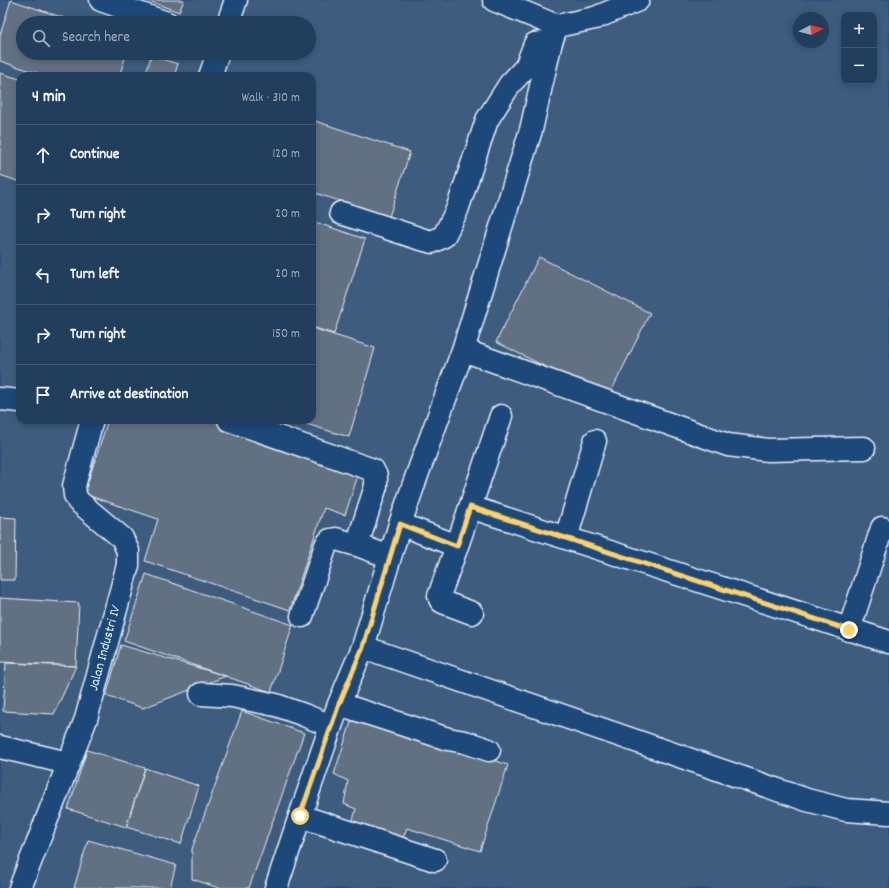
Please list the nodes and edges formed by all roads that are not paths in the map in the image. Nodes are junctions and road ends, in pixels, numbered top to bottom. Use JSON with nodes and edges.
{"nodes":[{"id":1,"x":102,"y":0,"type":"edge"},
{"id":2,"x":236,"y":0,"type":"edge"},
{"id":3,"x":494,"y":0,"type":"edge"},
{"id":4,"x":638,"y":0,"type":"edge"},
{"id":5,"x":147,"y":16,"type":"edge"},
{"id":6,"x":230,"y":16,"type":"edge"},
{"id":7,"x":554,"y":34,"type":"junction"},
{"id":8,"x":216,"y":60,"type":"edge"},
{"id":9,"x":211,"y":72,"type":"edge"},
{"id":10,"x":341,"y":213,"type":"dead end"},
{"id":11,"x":463,"y":350,"type":"junction"},
{"id":12,"x":0,"y":399,"type":"edge"},
{"id":13,"x":16,"y":400,"type":"edge"},
{"id":14,"x":501,"y":416,"type":"dead end"},
{"id":15,"x":91,"y":424,"type":"edge"},
{"id":16,"x":241,"y":424,"type":"edge"},
{"id":17,"x":595,"y":441,"type":"dead end"},
{"id":18,"x":864,"y":448,"type":"dead end"},
{"id":19,"x":470,"y":507,"type":"junction"},
{"id":20,"x":400,"y":524,"type":"junction"},
{"id":21,"x":882,"y":528,"type":"dead end"},
{"id":22,"x":566,"y":538,"type":"junction"},
{"id":23,"x":357,"y":545,"type":"junction"},
{"id":24,"x":457,"y":546,"type":"junction"},
{"id":25,"x":390,"y":557,"type":"junction"},
{"id":26,"x":472,"y":613,"type":"dead end"},
{"id":27,"x":302,"y":616,"type":"dead end"},
{"id":28,"x":849,"y":630,"type":"junction"},
{"id":29,"x":889,"y":642,"type":"edge"},
{"id":30,"x":363,"y":647,"type":"junction"},
{"id":31,"x":201,"y":694,"type":"dead end"},
{"id":32,"x":339,"y":704,"type":"junction"},
{"id":33,"x":331,"y":726,"type":"junction"},
{"id":34,"x":0,"y":747,"type":"edge"},
{"id":35,"x":489,"y":750,"type":"dead end"},
{"id":36,"x":68,"y":763,"type":"junction"},
{"id":37,"x":889,"y":813,"type":"edge"},
{"id":38,"x":300,"y":816,"type":"junction"},
{"id":39,"x":434,"y":860,"type":"dead end"},
{"id":40,"x":20,"y":888,"type":"edge"},
{"id":41,"x":276,"y":888,"type":"edge"}],
"edges":[{"from":1,"to":5,"type":"main road"},
{"from":2,"to":6,"type":"main road"},
{"from":3,"to":7,"type":"main road"},
{"from":4,"to":7,"type":"main road"},
{"from":7,"to":10,"type":"main road"},
{"from":7,"to":11,"type":"main road"},
{"from":8,"to":9,"type":"main road"},
{"from":11,"to":18,"type":"main road"},
{"from":11,"to":20,"type":"main road"},
{"from":12,"to":13,"type":"main road"},
{"from":14,"to":19,"type":"main road"},
{"from":15,"to":36,"type":"main road","name":"Jalan Industri IV"},
{"from":16,"to":23,"type":"main road"},
{"from":17,"to":22,"type":"main road"},
{"from":19,"to":22,"type":"main road"},
{"from":19,"to":24,"type":"main road"},
{"from":20,"to":24,"type":"main road"},
{"from":20,"to":25,"type":"main road"},
{"from":21,"to":28,"type":"main road"},
{"from":22,"to":28,"type":"main road"},
{"from":23,"to":25,"type":"main road"},
{"from":23,"to":27,"type":"main road"},
{"from":24,"to":26,"type":"main road"},
{"from":25,"to":30,"type":"main road"},
{"from":28,"to":29,"type":"main road"},
{"from":30,"to":32,"type":"main road"},
{"from":30,"to":37,"type":"main road"},
{"from":31,"to":33,"type":"main road"},
{"from":32,"to":33,"type":"main road"},
{"from":32,"to":35,"type":"main road"},
{"from":33,"to":38,"type":"main road"},
{"from":34,"to":36,"type":"main road"},
{"from":36,"to":40,"type":"main road","name":"Jalan Industri IV"},
{"from":38,"to":39,"type":"main road"},
{"from":38,"to":41,"type":"main road"}]}
